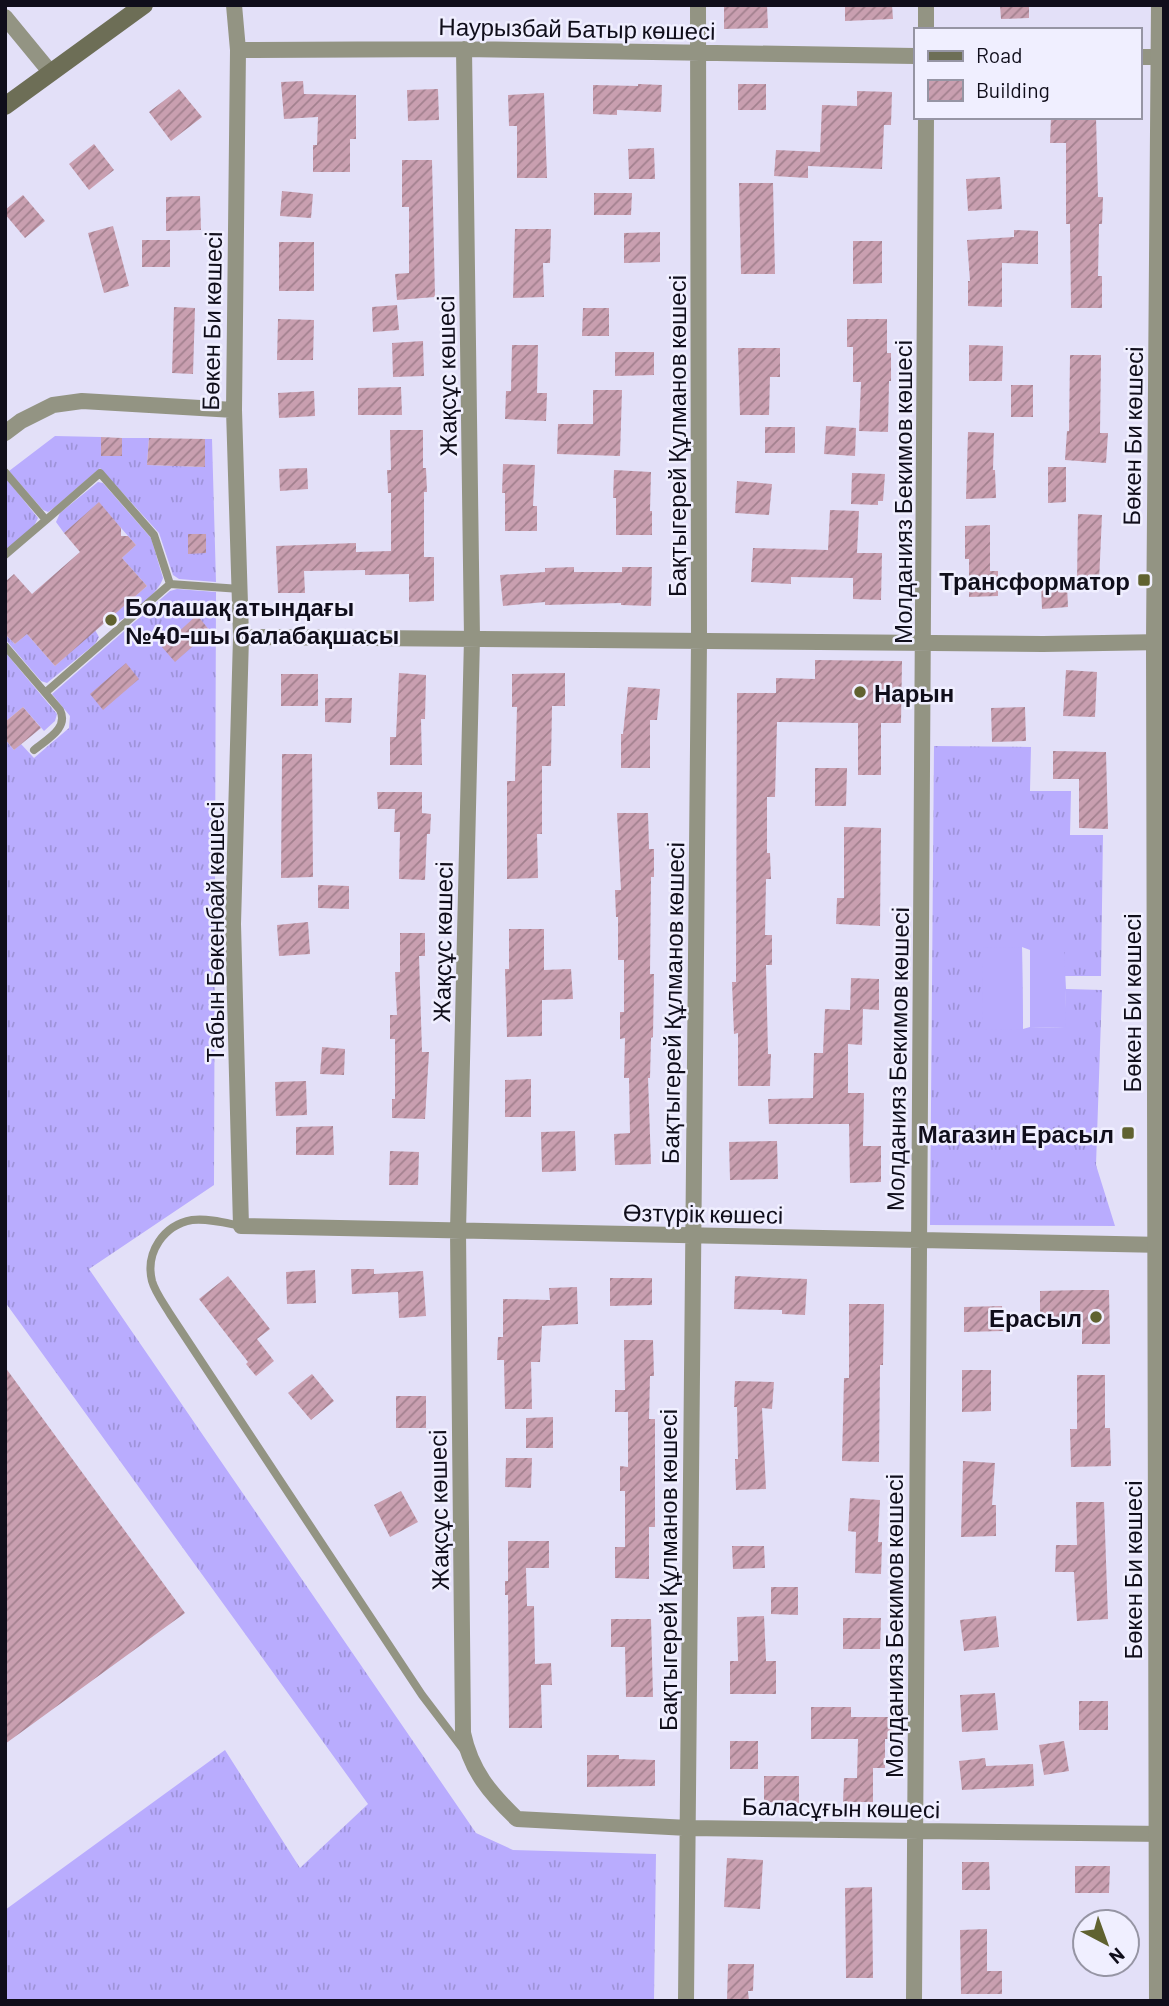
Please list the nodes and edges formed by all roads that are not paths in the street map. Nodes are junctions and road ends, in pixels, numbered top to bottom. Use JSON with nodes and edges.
{"nodes":[{"id":1,"x":144,"y":5,"type":"edge"},
{"id":2,"x":234,"y":5,"type":"edge"},
{"id":3,"x":698,"y":5,"type":"edge"},
{"id":4,"x":926,"y":5,"type":"edge"},
{"id":5,"x":1160,"y":5,"type":"edge"},
{"id":6,"x":5,"y":16,"type":"edge"},
{"id":7,"x":926,"y":28,"type":"edge"},
{"id":8,"x":464,"y":49,"type":"junction"},
{"id":9,"x":238,"y":50,"type":"junction"},
{"id":10,"x":698,"y":52,"type":"junction"},
{"id":11,"x":914,"y":56,"type":"edge"},
{"id":12,"x":1141,"y":57,"type":"edge"},
{"id":13,"x":1162,"y":57,"type":"edge"},
{"id":14,"x":51,"y":73,"type":"junction"},
{"id":15,"x":5,"y":106,"type":"edge"},
{"id":16,"x":926,"y":119,"type":"edge"},
{"id":17,"x":234,"y":410,"type":"junction"},
{"id":18,"x":5,"y":433,"type":"edge"},
{"id":19,"x":5,"y":472,"type":"edge"},
{"id":20,"x":46,"y":520,"type":"junction"},
{"id":21,"x":5,"y":555,"type":"edge"},
{"id":22,"x":170,"y":584,"type":"junction"},
{"id":23,"x":240,"y":589,"type":"junction"},
{"id":24,"x":241,"y":637,"type":"junction"},
{"id":25,"x":472,"y":638,"type":"junction"},
{"id":26,"x":699,"y":642,"type":"junction"},
{"id":27,"x":1159,"y":642,"type":"edge"},
{"id":28,"x":925,"y":643,"type":"junction"},
{"id":29,"x":5,"y":646,"type":"edge"},
{"id":30,"x":46,"y":692,"type":"junction"},
{"id":31,"x":34,"y":750,"type":"dead end"},
{"id":32,"x":241,"y":1226,"type":"junction"},
{"id":33,"x":458,"y":1231,"type":"junction"},
{"id":34,"x":691,"y":1236,"type":"junction"},
{"id":35,"x":918,"y":1240,"type":"junction"},
{"id":36,"x":1160,"y":1245,"type":"edge"},
{"id":37,"x":467,"y":1755,"type":"junction"},
{"id":38,"x":517,"y":1819,"type":"joint"},
{"id":39,"x":688,"y":1828,"type":"junction"},
{"id":40,"x":915,"y":1831,"type":"junction"},
{"id":41,"x":1161,"y":1834,"type":"edge"},
{"id":42,"x":686,"y":2001,"type":"edge"},
{"id":43,"x":914,"y":2001,"type":"edge"},
{"id":44,"x":1158,"y":2001,"type":"edge"}],
"edges":[{"from":1,"to":14,"type":"main road"},
{"from":2,"to":9,"type":"street","name":"Бөкен Би көшесі"},
{"from":3,"to":10,"type":"street","name":"Бақтыгерей Құлманов көшесі"},
{"from":4,"to":7,"type":"street"},
{"from":5,"to":13,"type":"street","name":"Бөкен Би көшесі"},
{"from":6,"to":14,"type":"street"},
{"from":8,"to":9,"type":"street","name":"Наурызбай Батыр көшесі"},
{"from":8,"to":10,"type":"street","name":"Наурызбай Батыр көшесі"},
{"from":8,"to":25,"type":"street","name":"Жақсұс көшесі"},
{"from":9,"to":17,"type":"street","name":"Бөкен Би көшесі"},
{"from":10,"to":11,"type":"street","name":"Наурызбай Батыр көшесі"},
{"from":10,"to":26,"type":"street","name":"Бақтыгерей Құлманов көшесі"},
{"from":12,"to":13,"type":"street"},
{"from":13,"to":27,"type":"street","name":"Бөкен Би көшесі"},
{"from":14,"to":15,"type":"main road"},
{"from":16,"to":28,"type":"street","name":"Молданияз Бекимов көшесі"},
{"from":17,"to":18,"type":"street"},
{"from":17,"to":23,"type":"street","name":"Бөкен Би көшесі"},
{"from":19,"to":20,"type":"lane"},
{"from":20,"to":21,"type":"lane"},
{"from":20,"to":22,"type":"lane"},
{"from":22,"to":23,"type":"lane"},
{"from":22,"to":30,"type":"lane"},
{"from":23,"to":24,"type":"street","name":"Бөкен Би көшесі"},
{"from":24,"to":25,"type":"street"},
{"from":24,"to":32,"type":"street","name":"Табын Бөкенбай көшесі"},
{"from":25,"to":26,"type":"street"},
{"from":25,"to":33,"type":"street","name":"Жақсұс көшесі"},
{"from":26,"to":28,"type":"street"},
{"from":26,"to":34,"type":"street","name":"Бақтыгерей Құлманов көшесі"},
{"from":27,"to":28,"type":"street"},
{"from":27,"to":36,"type":"street","name":"Бөкен Би көшесі"},
{"from":28,"to":35,"type":"street","name":"Молданияз Бекимов көшесі"},
{"from":29,"to":30,"type":"lane"},
{"from":30,"to":31,"type":"lane"},
{"from":32,"to":33,"type":"street","name":"Өзтүрік көшесі"},
{"from":32,"to":37,"type":"lane"},
{"from":33,"to":34,"type":"street","name":"Өзтүрік көшесі"},
{"from":33,"to":37,"type":"street","name":"Жақсұс көшесі"},
{"from":34,"to":35,"type":"street","name":"Өзтүрік көшесі"},
{"from":34,"to":39,"type":"street","name":"Бақтыгерей Құлманов көшесі"},
{"from":35,"to":36,"type":"street","name":"Өзтүрік көшесі"},
{"from":35,"to":40,"type":"street","name":"Молданияз Бекимов көшесі"},
{"from":36,"to":41,"type":"street","name":"Бөкен Би көшесі"},
{"from":37,"to":38,"type":"street","name":"Жақсұс көшесі"},
{"from":38,"to":39,"type":"street","name":"Баласұғын көшесі"},
{"from":39,"to":40,"type":"street","name":"Баласұғын көшесі"},
{"from":39,"to":42,"type":"street","name":"Бақтыгерей Құлманов көшесі"},
{"from":40,"to":41,"type":"street","name":"Баласұғын көшесі"},
{"from":40,"to":43,"type":"street","name":"Молданияз Бекимов көшесі"},
{"from":41,"to":44,"type":"street","name":"Бөкен Би көшесі"}]}
